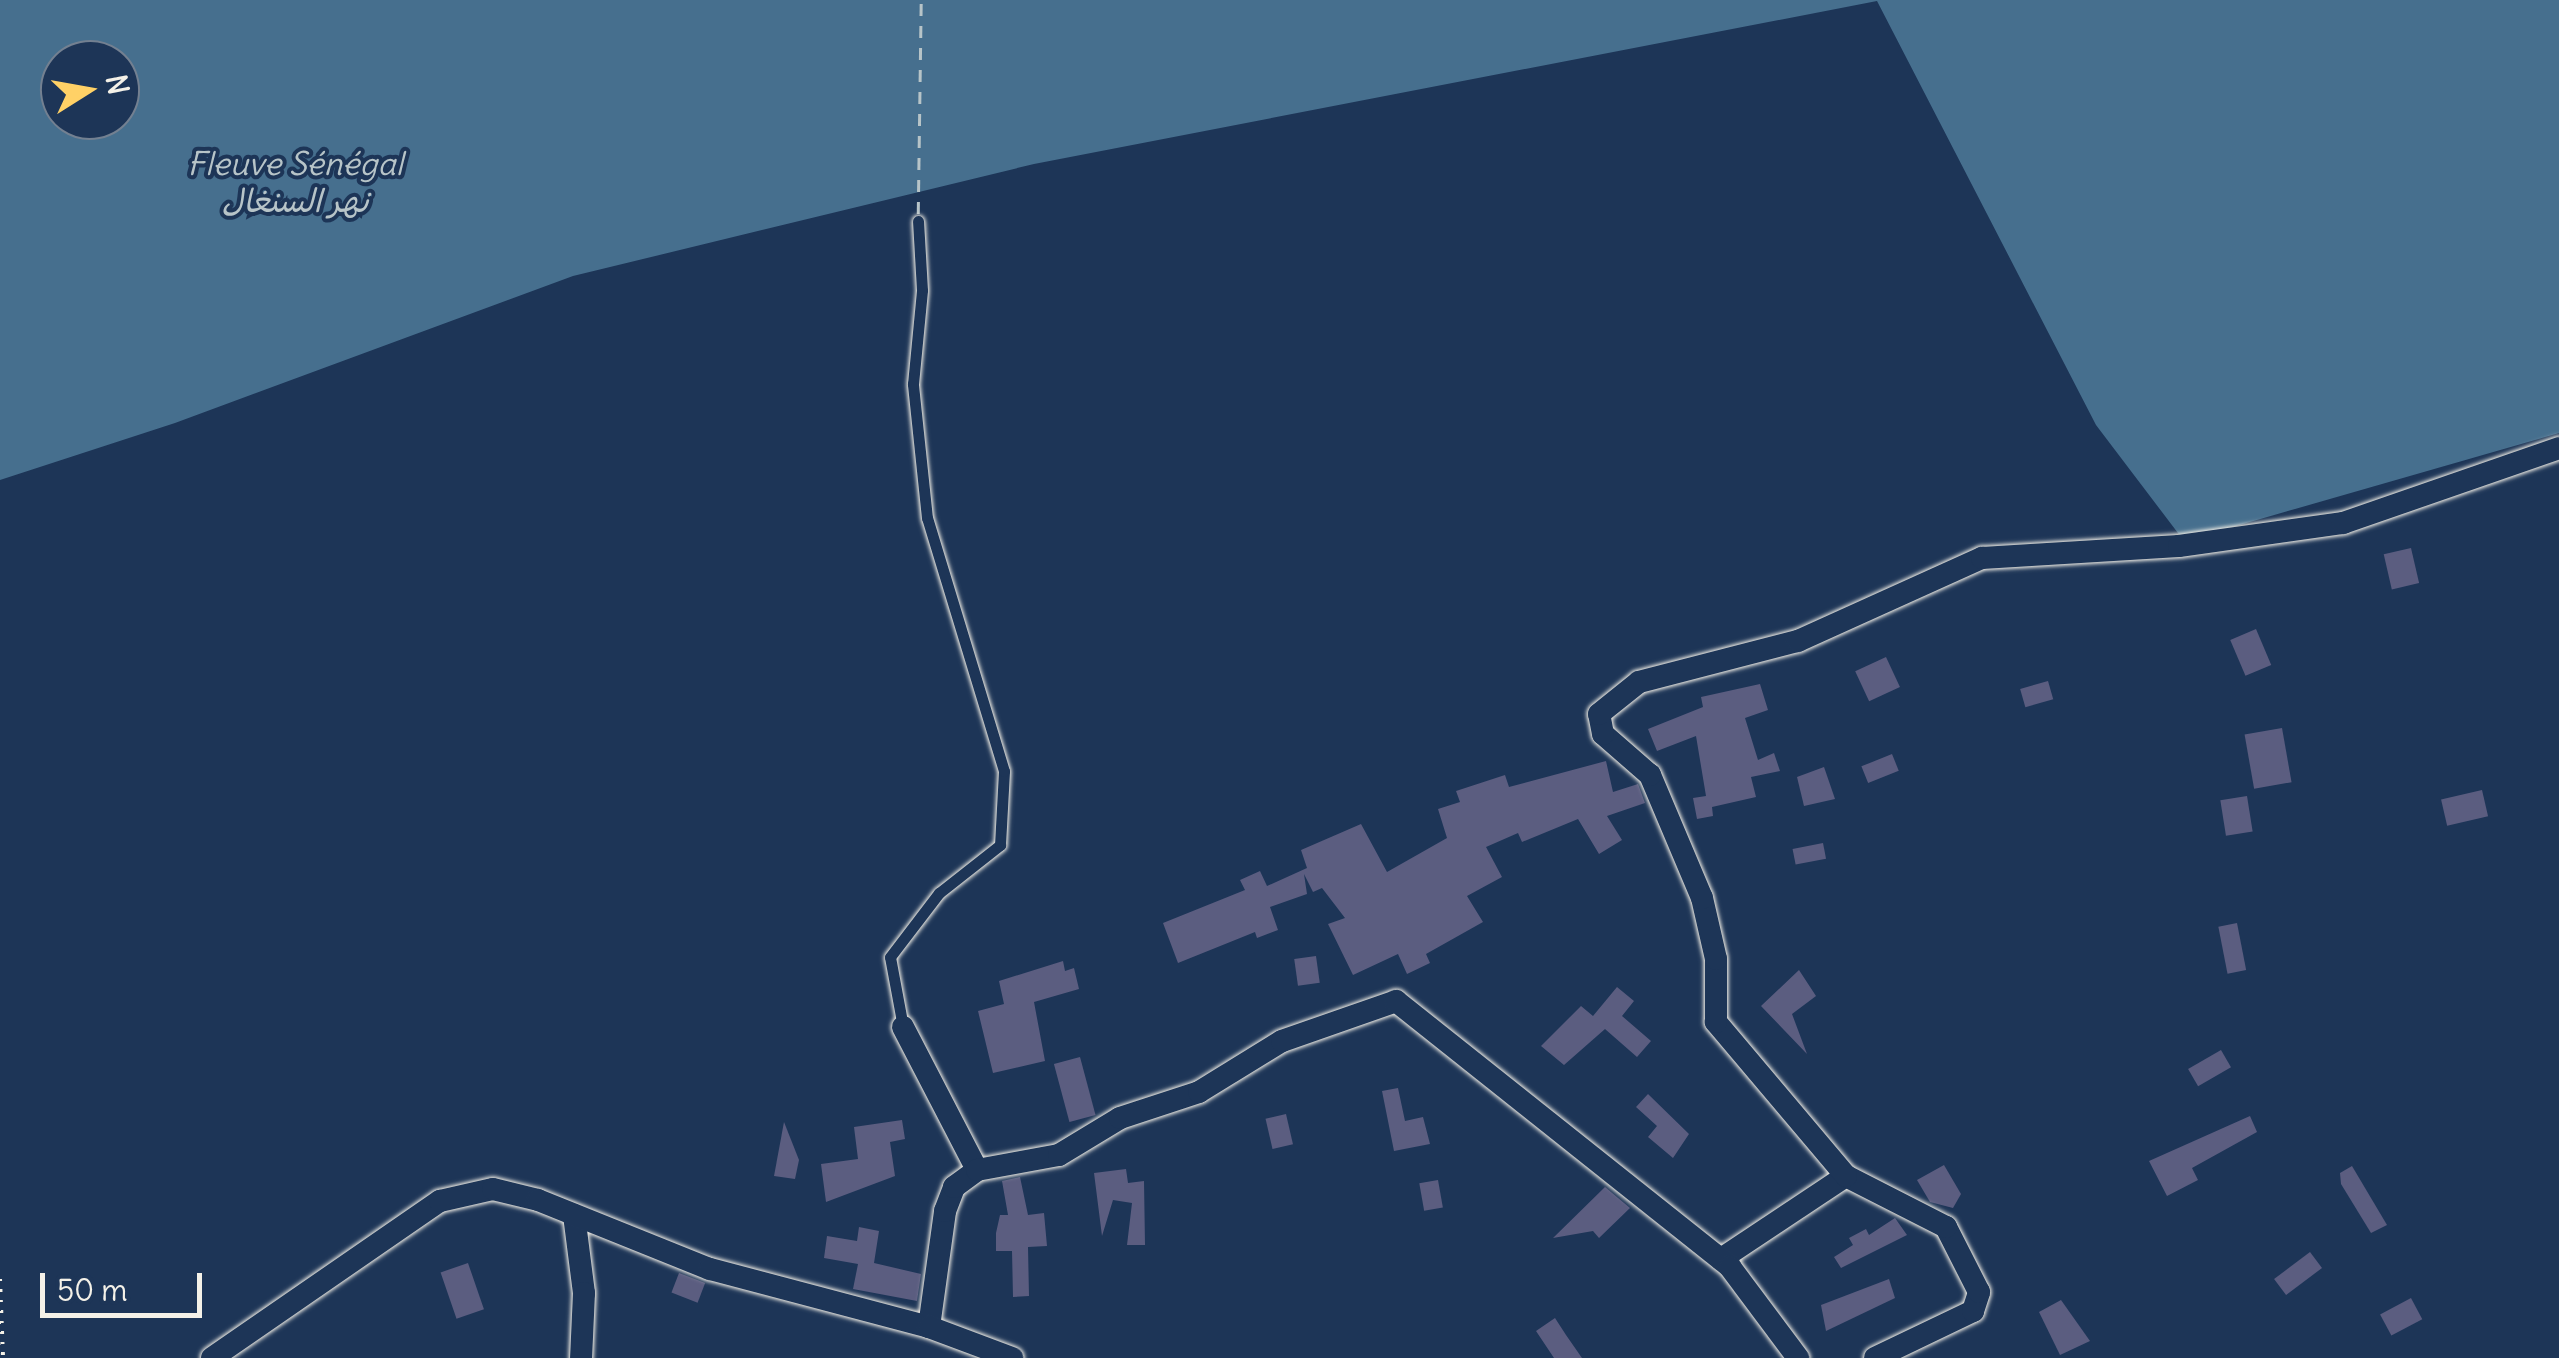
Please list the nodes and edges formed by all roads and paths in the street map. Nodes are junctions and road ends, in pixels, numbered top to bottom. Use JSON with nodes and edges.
{"nodes":[{"id":1,"x":918,"y":221,"type":"dead end"},
{"id":2,"x":2559,"y":448,"type":"edge"},
{"id":3,"x":903,"y":1027,"type":"joint"},
{"id":4,"x":976,"y":1170,"type":"junction"},
{"id":5,"x":1846,"y":1176,"type":"junction"},
{"id":6,"x":574,"y":1215,"type":"junction"},
{"id":7,"x":1721,"y":1259,"type":"junction"},
{"id":8,"x":0,"y":1279,"type":"edge"},
{"id":9,"x":929,"y":1327,"type":"junction"},
{"id":10,"x":3,"y":1358,"type":"edge"},
{"id":11,"x":212,"y":1358,"type":"edge"},
{"id":12,"x":582,"y":1358,"type":"edge"},
{"id":13,"x":1012,"y":1358,"type":"edge"},
{"id":14,"x":1798,"y":1358,"type":"edge"},
{"id":15,"x":1875,"y":1358,"type":"edge"}],
"edges":[{"from":1,"to":3,"type":"lane"},
{"from":2,"to":5,"type":"street"},
{"from":3,"to":4,"type":"street"},
{"from":4,"to":7,"type":"street"},
{"from":4,"to":9,"type":"street"},
{"from":5,"to":7,"type":"street"},
{"from":5,"to":15,"type":"street"},
{"from":6,"to":9,"type":"street"},
{"from":6,"to":11,"type":"street"},
{"from":6,"to":12,"type":"street"},
{"from":7,"to":14,"type":"street"},
{"from":8,"to":10,"type":"path"},
{"from":9,"to":13,"type":"street"}]}
